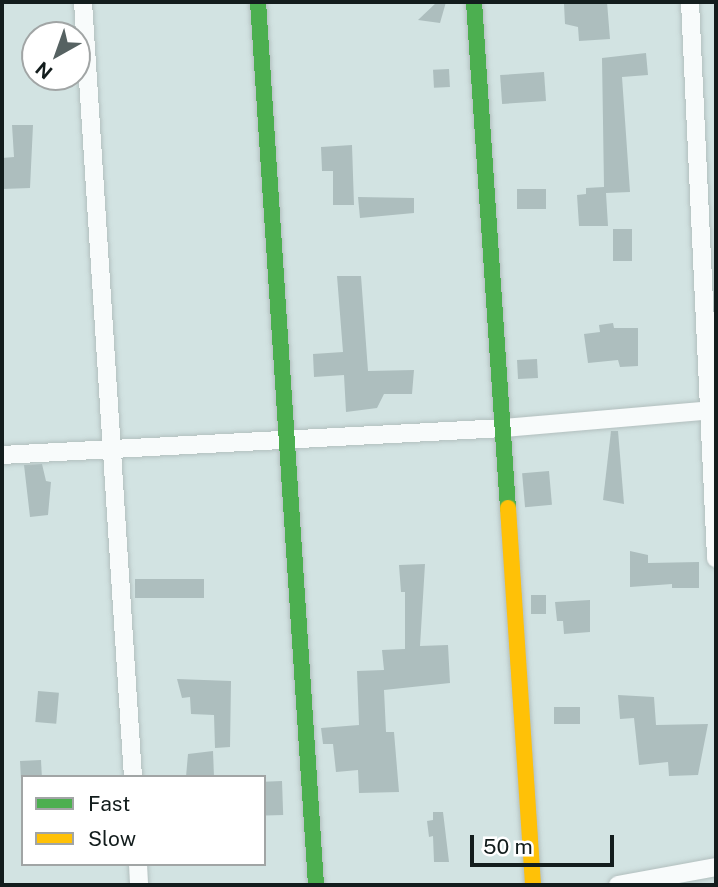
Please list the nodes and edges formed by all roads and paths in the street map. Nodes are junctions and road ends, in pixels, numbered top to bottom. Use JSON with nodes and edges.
{"nodes":[{"id":1,"x":83,"y":2,"type":"edge"},
{"id":2,"x":258,"y":2,"type":"edge"},
{"id":3,"x":474,"y":2,"type":"edge"},
{"id":4,"x":690,"y":2,"type":"edge"},
{"id":5,"x":713,"y":410,"type":"edge"},
{"id":6,"x":503,"y":428,"type":"junction"},
{"id":7,"x":290,"y":439,"type":"junction"},
{"id":8,"x":114,"y":449,"type":"junction"},
{"id":9,"x":2,"y":454,"type":"edge"},
{"id":10,"x":716,"y":558,"type":"edge"},
{"id":11,"x":133,"y":775,"type":"edge"},
{"id":12,"x":138,"y":866,"type":"edge"},
{"id":13,"x":716,"y":867,"type":"edge"},
{"id":14,"x":139,"y":885,"type":"edge"},
{"id":15,"x":316,"y":885,"type":"edge"},
{"id":16,"x":533,"y":885,"type":"edge"},
{"id":17,"x":618,"y":885,"type":"edge"}],
"edges":[{"from":1,"to":8,"type":"street"},
{"from":2,"to":7,"type":"street"},
{"from":3,"to":6,"type":"street"},
{"from":4,"to":5,"type":"street"},
{"from":5,"to":6,"type":"street"},
{"from":5,"to":10,"type":"street"},
{"from":6,"to":7,"type":"street"},
{"from":6,"to":16,"type":"street"},
{"from":7,"to":8,"type":"street"},
{"from":7,"to":15,"type":"street"},
{"from":8,"to":9,"type":"street"},
{"from":8,"to":11,"type":"street"},
{"from":12,"to":14,"type":"street"},
{"from":13,"to":17,"type":"street"}]}
